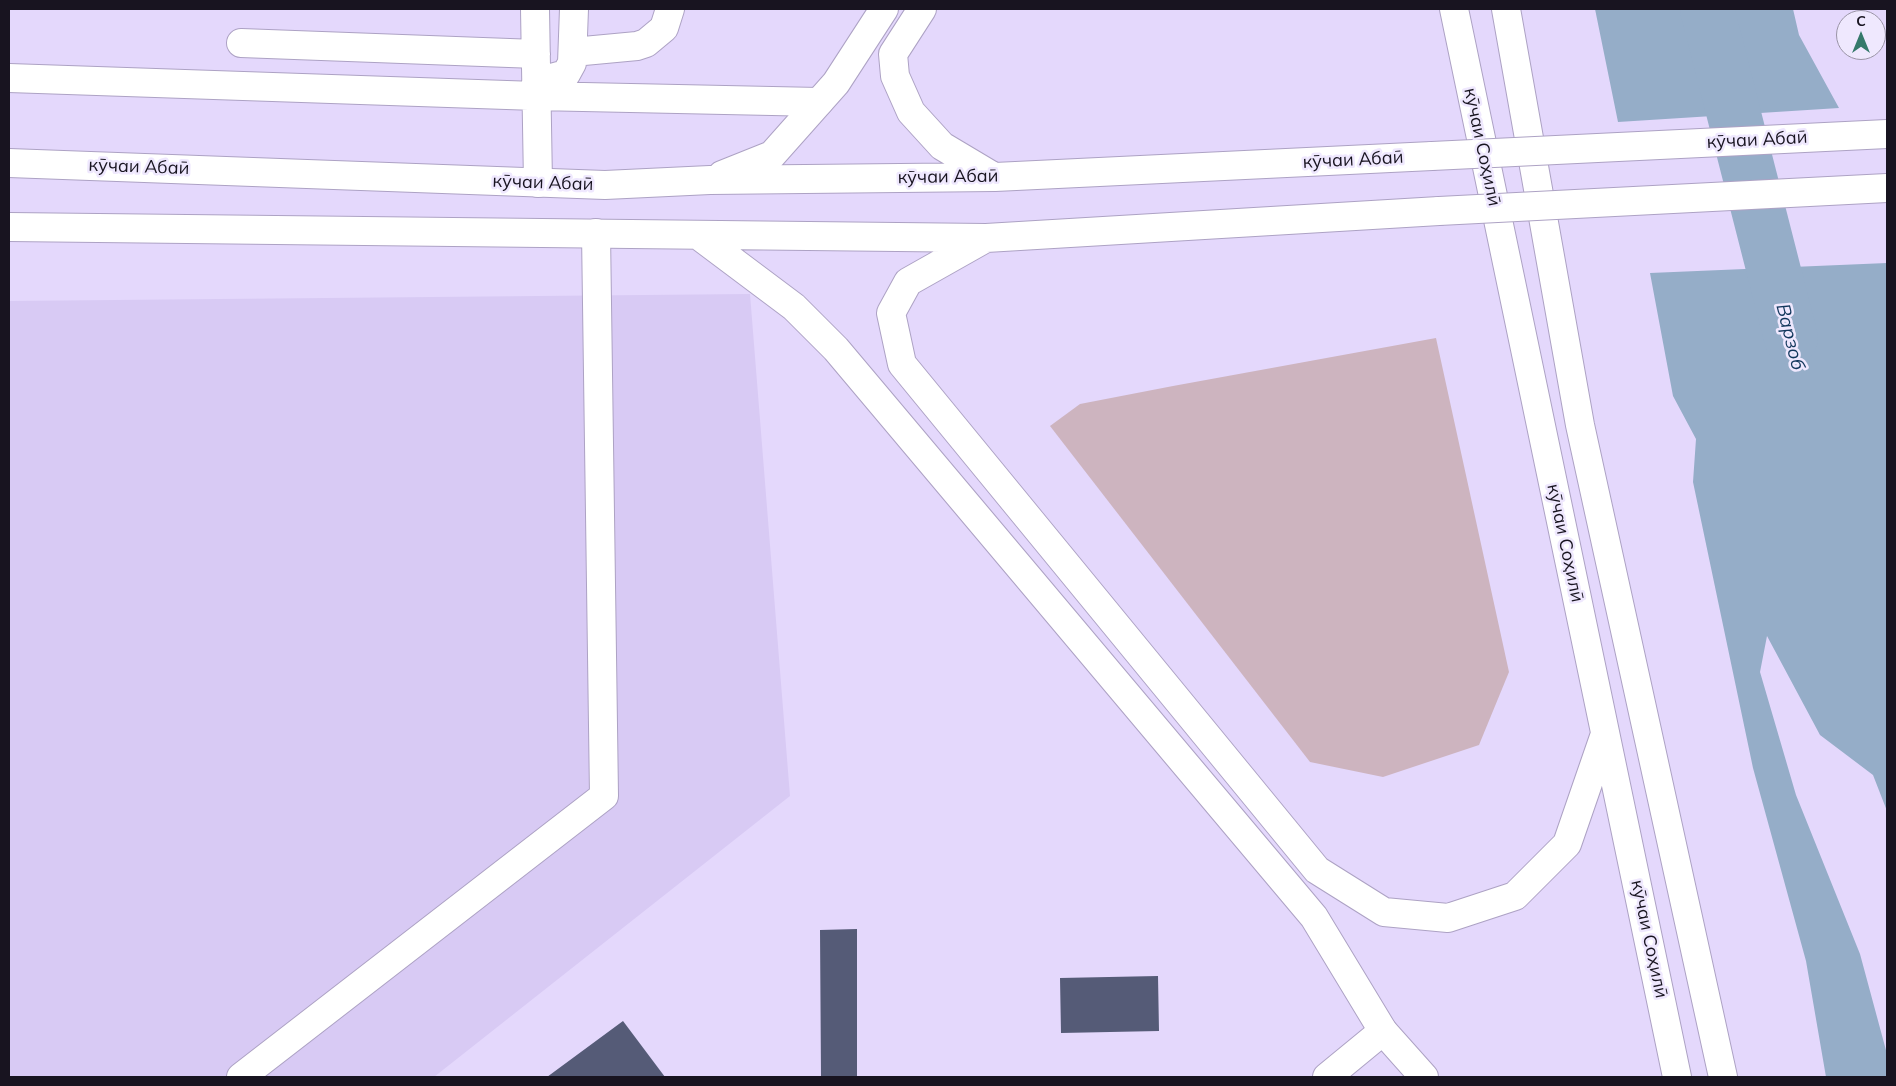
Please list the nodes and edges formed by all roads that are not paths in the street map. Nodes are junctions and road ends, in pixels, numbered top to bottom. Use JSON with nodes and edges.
{"nodes":[{"id":1,"x":535,"y":9,"type":"edge"},
{"id":2,"x":574,"y":9,"type":"edge"},
{"id":3,"x":670,"y":9,"type":"edge"},
{"id":4,"x":884,"y":9,"type":"edge"},
{"id":5,"x":922,"y":9,"type":"edge"},
{"id":6,"x":1454,"y":9,"type":"edge"},
{"id":7,"x":1506,"y":9,"type":"edge"},
{"id":8,"x":241,"y":43,"type":"dead end"},
{"id":9,"x":573,"y":52,"type":"junction"},
{"id":10,"x":536,"y":54,"type":"junction"},
{"id":11,"x":9,"y":78,"type":"edge"},
{"id":12,"x":536,"y":89,"type":"junction"},
{"id":13,"x":819,"y":102,"type":"junction"},
{"id":14,"x":1887,"y":134,"type":"edge"},
{"id":15,"x":9,"y":162,"type":"edge"},
{"id":16,"x":995,"y":177,"type":"junction"},
{"id":17,"x":710,"y":180,"type":"junction"},
{"id":18,"x":538,"y":183,"type":"junction"},
{"id":19,"x":1887,"y":188,"type":"edge"},
{"id":20,"x":9,"y":227,"type":"edge"},
{"id":21,"x":596,"y":233,"type":"junction"},
{"id":22,"x":698,"y":235,"type":"junction"},
{"id":23,"x":986,"y":238,"type":"junction"},
{"id":24,"x":1605,"y":734,"type":"junction"},
{"id":25,"x":1383,"y":1031,"type":"junction"},
{"id":26,"x":241,"y":1077,"type":"edge"},
{"id":27,"x":1328,"y":1077,"type":"edge"},
{"id":28,"x":1424,"y":1077,"type":"edge"},
{"id":29,"x":1677,"y":1077,"type":"edge"},
{"id":30,"x":1723,"y":1077,"type":"edge"}],
"edges":[{"from":1,"to":10,"type":"main road"},
{"from":2,"to":9,"type":"main road"},
{"from":3,"to":9,"type":"main road"},
{"from":4,"to":13,"type":"main road"},
{"from":5,"to":16,"type":"main road"},
{"from":6,"to":24,"type":"main road","name":"кӯчаи Соҳилӣ"},
{"from":7,"to":30,"type":"main road"},
{"from":8,"to":10,"type":"main road"},
{"from":9,"to":12,"type":"main road"},
{"from":10,"to":12,"type":"main road"},
{"from":11,"to":12,"type":"main road"},
{"from":12,"to":13,"type":"main road"},
{"from":12,"to":18,"type":"main road"},
{"from":13,"to":17,"type":"main road"},
{"from":14,"to":16,"type":"main road","name":"кӯчаи Абаӣ","bridge":true},
{"from":15,"to":18,"type":"main road","name":"кӯчаи Абаӣ"},
{"from":16,"to":17,"type":"main road","name":"кӯчаи Абаӣ"},
{"from":17,"to":18,"type":"main road","name":"кӯчаи Абаӣ"},
{"from":19,"to":23,"type":"main road","bridge":true},
{"from":20,"to":21,"type":"main road"},
{"from":21,"to":22,"type":"main road"},
{"from":21,"to":26,"type":"main road"},
{"from":22,"to":23,"type":"main road"},
{"from":22,"to":25,"type":"main road"},
{"from":23,"to":24,"type":"main road"},
{"from":24,"to":29,"type":"main road","name":"кӯчаи Соҳилӣ"},
{"from":25,"to":27,"type":"main road"},
{"from":25,"to":28,"type":"main road"}]}
